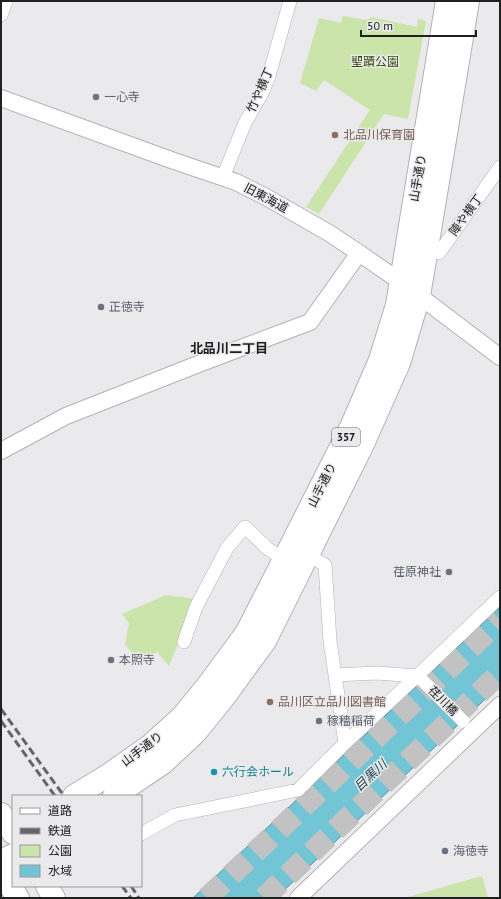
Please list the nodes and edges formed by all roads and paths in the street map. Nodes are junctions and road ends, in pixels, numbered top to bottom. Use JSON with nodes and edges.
{"nodes":[{"id":1,"x":6,"y":1,"type":"edge"},
{"id":2,"x":290,"y":1,"type":"edge"},
{"id":3,"x":447,"y":1,"type":"edge"},
{"id":4,"x":468,"y":1,"type":"edge"},
{"id":5,"x":1,"y":15,"type":"edge"},
{"id":6,"x":1,"y":98,"type":"edge"},
{"id":7,"x":500,"y":168,"type":"edge"},
{"id":8,"x":223,"y":177,"type":"junction"},
{"id":9,"x":426,"y":250,"type":"junction"},
{"id":10,"x":359,"y":253,"type":"junction"},
{"id":11,"x":401,"y":282,"type":"junction"},
{"id":12,"x":419,"y":296,"type":"junction"},
{"id":13,"x":500,"y":357,"type":"edge"},
{"id":14,"x":1,"y":451,"type":"edge"},
{"id":15,"x":308,"y":555,"type":"junction"},
{"id":16,"x":284,"y":560,"type":"junction"},
{"id":17,"x":500,"y":597,"type":"edge"},
{"id":18,"x":184,"y":642,"type":"dead end"},
{"id":19,"x":334,"y":675,"type":"junction"},
{"id":20,"x":420,"y":678,"type":"junction"},
{"id":21,"x":500,"y":706,"type":"edge"},
{"id":22,"x":468,"y":727,"type":"junction"},
{"id":23,"x":345,"y":743,"type":"junction"},
{"id":24,"x":76,"y":795,"type":"edge"},
{"id":25,"x":115,"y":795,"type":"edge"},
{"id":26,"x":1,"y":814,"type":"edge"},
{"id":27,"x":12,"y":830,"type":"edge"},
{"id":28,"x":12,"y":832,"type":"edge"},
{"id":29,"x":142,"y":833,"type":"edge"},
{"id":30,"x":1,"y":838,"type":"edge"},
{"id":31,"x":12,"y":856,"type":"edge"},
{"id":32,"x":1,"y":861,"type":"edge"},
{"id":33,"x":1,"y":871,"type":"edge"},
{"id":34,"x":48,"y":887,"type":"edge"},
{"id":35,"x":18,"y":898,"type":"edge"},
{"id":36,"x":54,"y":898,"type":"edge"},
{"id":37,"x":298,"y":898,"type":"edge"}],
"edges":[{"from":1,"to":5,"type":"street"},
{"from":2,"to":8,"type":"street","name":"竹や横丁"},
{"from":3,"to":11,"type":"highway","name":"山手通り","number":"357"},
{"from":4,"to":9,"type":"highway","name":"山手通り","number":"357"},
{"from":6,"to":8,"type":"street","name":"旧東海道"},
{"from":7,"to":9,"type":"street","name":"陣や横丁"},
{"from":8,"to":10,"type":"street","name":"旧東海道"},
{"from":9,"to":12,"type":"highway","name":"山手通り","number":"357"},
{"from":10,"to":11,"type":"street","name":"旧東海道"},
{"from":10,"to":14,"type":"street"},
{"from":11,"to":12,"type":"street","name":"旧東海道"},
{"from":11,"to":16,"type":"highway","name":"山手通り","number":"357"},
{"from":12,"to":13,"type":"street","name":"旧東海道"},
{"from":12,"to":15,"type":"highway","name":"山手通り","number":"357"},
{"from":15,"to":19,"type":"street"},
{"from":15,"to":25,"type":"highway","name":"山手通り","number":"357"},
{"from":16,"to":18,"type":"street"},
{"from":16,"to":24,"type":"highway","name":"山手通り","number":"357"},
{"from":17,"to":20,"type":"street"},
{"from":19,"to":20,"type":"street"},
{"from":19,"to":23,"type":"street"},
{"from":20,"to":22,"type":"street","name":"荏川橋","bridge":true},
{"from":20,"to":23,"type":"street"},
{"from":21,"to":22,"type":"street"},
{"from":22,"to":37,"type":"street"},
{"from":23,"to":29,"type":"street"},
{"from":26,"to":27,"type":"highway"},
{"from":28,"to":30,"type":"highway"},
{"from":31,"to":32,"type":"highway"},
{"from":33,"to":35,"type":"highway"},
{"from":34,"to":36,"type":"highway"}]}
